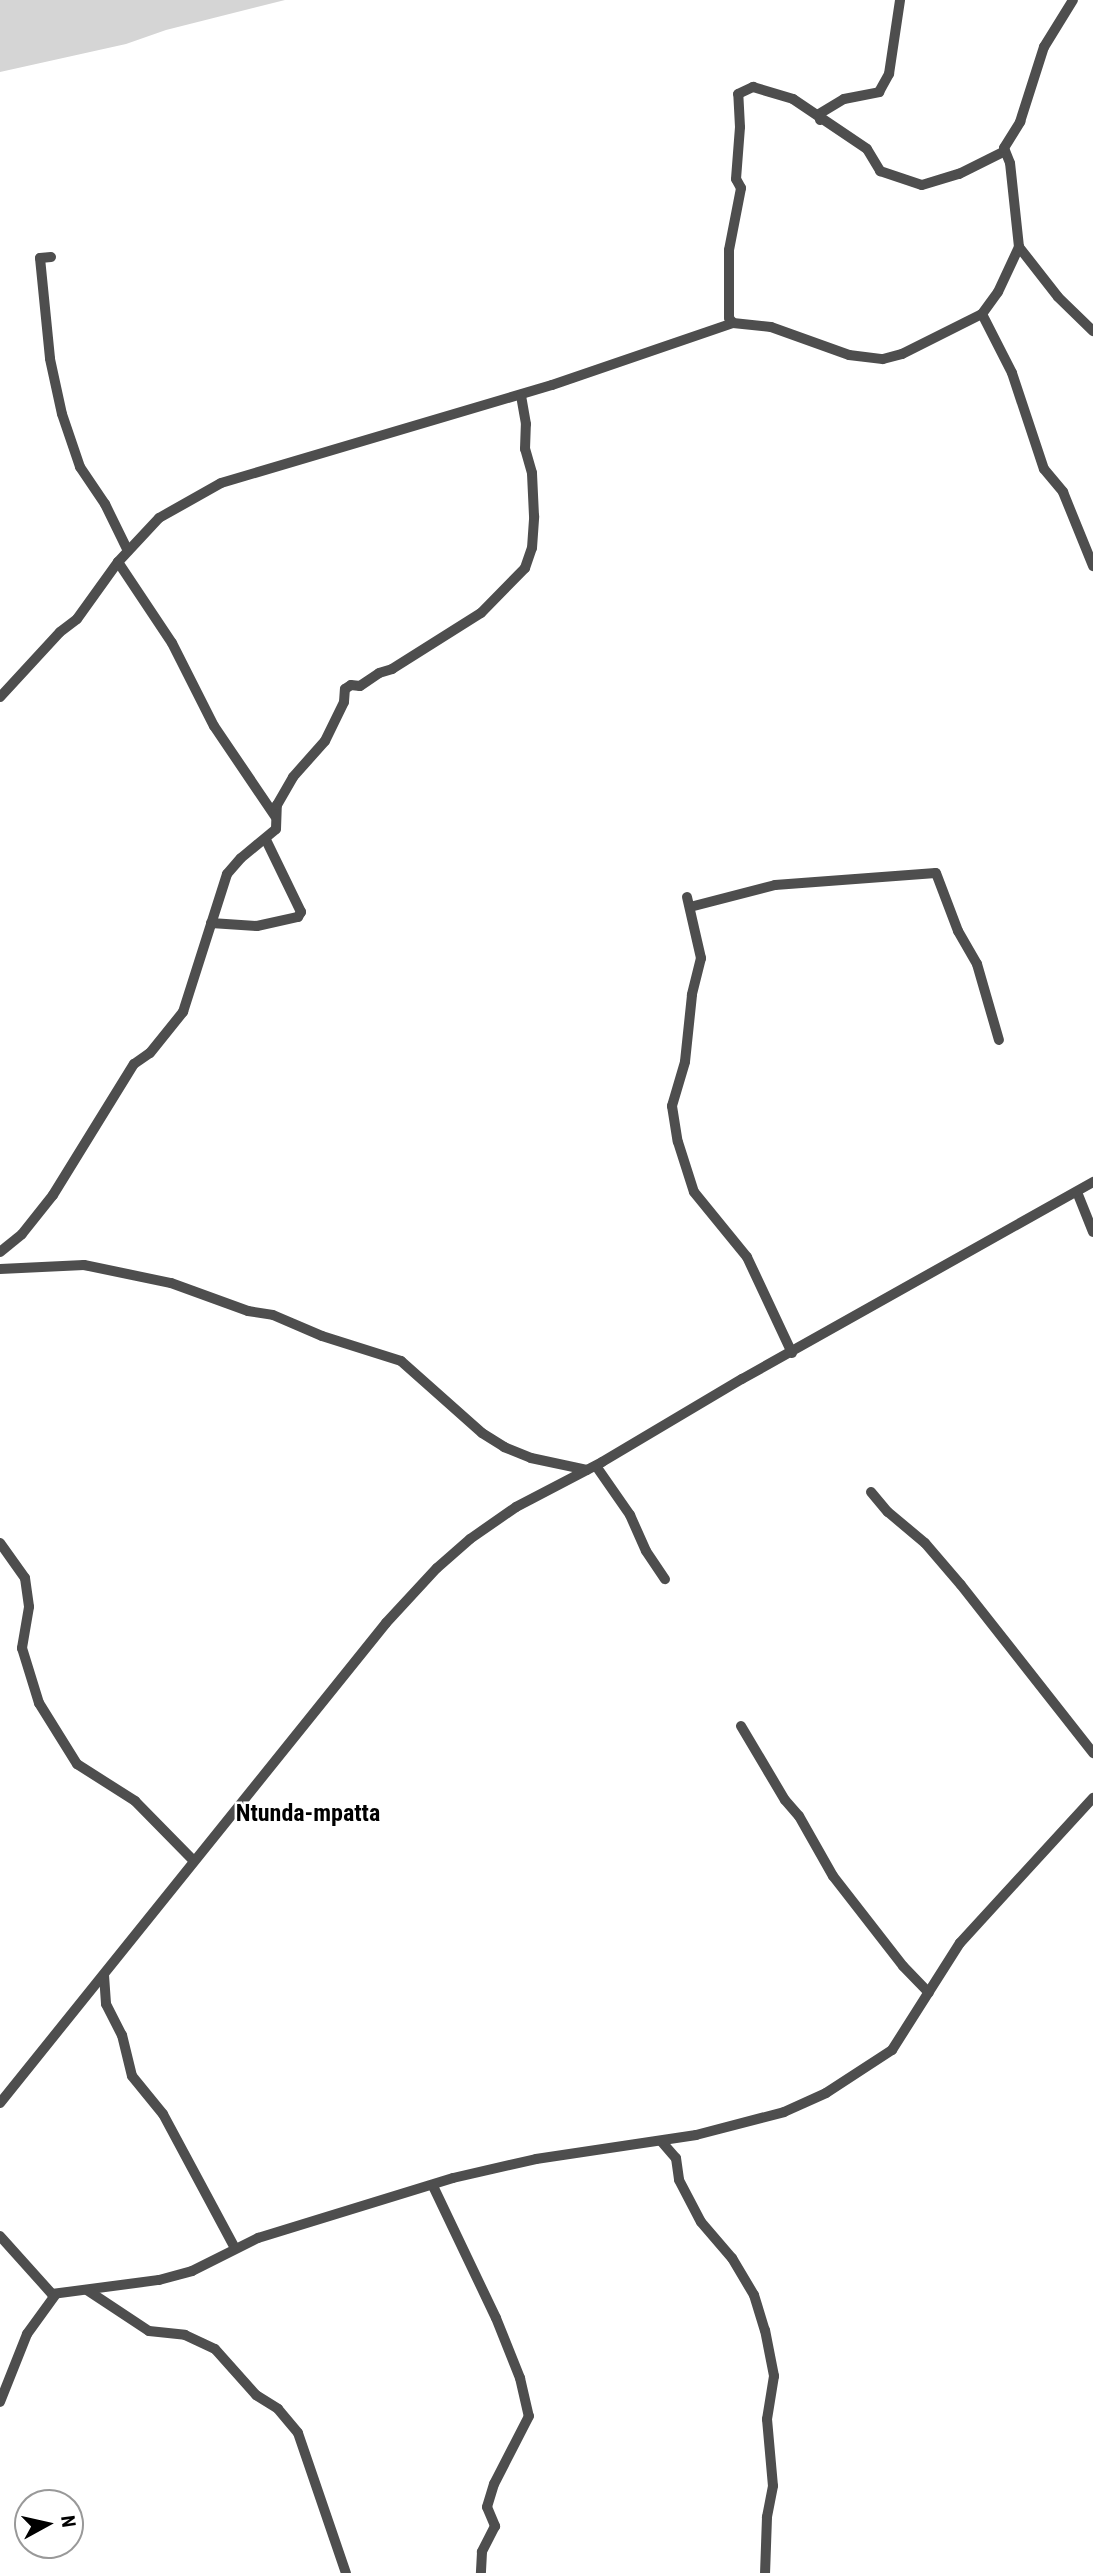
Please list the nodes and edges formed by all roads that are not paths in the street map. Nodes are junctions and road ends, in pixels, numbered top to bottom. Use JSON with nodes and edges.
{"nodes":[{"id":1,"x":900,"y":0,"type":"edge"},
{"id":2,"x":1073,"y":0,"type":"edge"},
{"id":3,"x":820,"y":120,"type":"junction"},
{"id":4,"x":1005,"y":152,"type":"junction"},
{"id":5,"x":1019,"y":247,"type":"junction"},
{"id":6,"x":51,"y":257,"type":"dead end"},
{"id":7,"x":982,"y":314,"type":"junction"},
{"id":8,"x":733,"y":323,"type":"junction"},
{"id":9,"x":1093,"y":331,"type":"edge"},
{"id":10,"x":521,"y":395,"type":"junction"},
{"id":11,"x":128,"y":551,"type":"junction"},
{"id":12,"x":118,"y":562,"type":"junction"},
{"id":13,"x":1093,"y":566,"type":"edge"},
{"id":14,"x":0,"y":696,"type":"edge"},
{"id":15,"x":275,"y":816,"type":"junction"},
{"id":16,"x":266,"y":840,"type":"junction"},
{"id":17,"x":211,"y":923,"type":"junction"},
{"id":18,"x":999,"y":1040,"type":"dead end"},
{"id":19,"x":1093,"y":1182,"type":"edge"},
{"id":20,"x":1077,"y":1192,"type":"junction"},
{"id":21,"x":1093,"y":1231,"type":"edge"},
{"id":22,"x":0,"y":1252,"type":"edge"},
{"id":23,"x":0,"y":1269,"type":"edge"},
{"id":24,"x":792,"y":1353,"type":"junction"},
{"id":25,"x":592,"y":1468,"type":"junction"},
{"id":26,"x":871,"y":1492,"type":"dead end"},
{"id":27,"x":0,"y":1543,"type":"edge"},
{"id":28,"x":665,"y":1579,"type":"dead end"},
{"id":29,"x":741,"y":1726,"type":"dead end"},
{"id":30,"x":1093,"y":1753,"type":"edge"},
{"id":31,"x":1093,"y":1798,"type":"edge"},
{"id":32,"x":193,"y":1860,"type":"junction"},
{"id":33,"x":104,"y":1975,"type":"junction"},
{"id":34,"x":929,"y":1993,"type":"junction"},
{"id":35,"x":0,"y":2103,"type":"edge"},
{"id":36,"x":661,"y":2141,"type":"junction"},
{"id":37,"x":433,"y":2186,"type":"junction"},
{"id":38,"x":0,"y":2236,"type":"edge"},
{"id":39,"x":235,"y":2248,"type":"junction"},
{"id":40,"x":87,"y":2290,"type":"junction"},
{"id":41,"x":56,"y":2294,"type":"junction"},
{"id":42,"x":0,"y":2402,"type":"edge"},
{"id":43,"x":346,"y":2573,"type":"edge"},
{"id":44,"x":481,"y":2573,"type":"edge"},
{"id":45,"x":765,"y":2573,"type":"edge"}],
"edges":[{"from":1,"to":3,"type":"street"},
{"from":2,"to":4,"type":"street"},
{"from":3,"to":4,"type":"street"},
{"from":3,"to":8,"type":"street"},
{"from":4,"to":5,"type":"street"},
{"from":5,"to":7,"type":"street"},
{"from":5,"to":9,"type":"street"},
{"from":6,"to":11,"type":"street"},
{"from":7,"to":8,"type":"street"},
{"from":7,"to":13,"type":"street"},
{"from":8,"to":10,"type":"street"},
{"from":10,"to":11,"type":"street"},
{"from":10,"to":15,"type":"street"},
{"from":11,"to":12,"type":"street"},
{"from":12,"to":14,"type":"street"},
{"from":12,"to":15,"type":"street"},
{"from":15,"to":16,"type":"street"},
{"from":16,"to":17,"type":"street"},
{"from":16,"to":17,"type":"street"},
{"from":17,"to":22,"type":"street"},
{"from":18,"to":24,"type":"street"},
{"from":19,"to":20,"type":"street"},
{"from":20,"to":21,"type":"street"},
{"from":20,"to":24,"type":"street"},
{"from":23,"to":25,"type":"street"},
{"from":24,"to":25,"type":"street"},
{"from":25,"to":28,"type":"street"},
{"from":25,"to":32,"type":"street"},
{"from":26,"to":30,"type":"street"},
{"from":27,"to":32,"type":"street"},
{"from":29,"to":34,"type":"street"},
{"from":31,"to":34,"type":"street"},
{"from":32,"to":33,"type":"street"},
{"from":33,"to":35,"type":"street"},
{"from":33,"to":39,"type":"street"},
{"from":34,"to":36,"type":"street"},
{"from":36,"to":37,"type":"street"},
{"from":36,"to":45,"type":"street"},
{"from":37,"to":39,"type":"street"},
{"from":37,"to":44,"type":"street"},
{"from":38,"to":41,"type":"street"},
{"from":39,"to":40,"type":"street"},
{"from":40,"to":41,"type":"street"},
{"from":40,"to":43,"type":"street"},
{"from":41,"to":42,"type":"street"}]}
